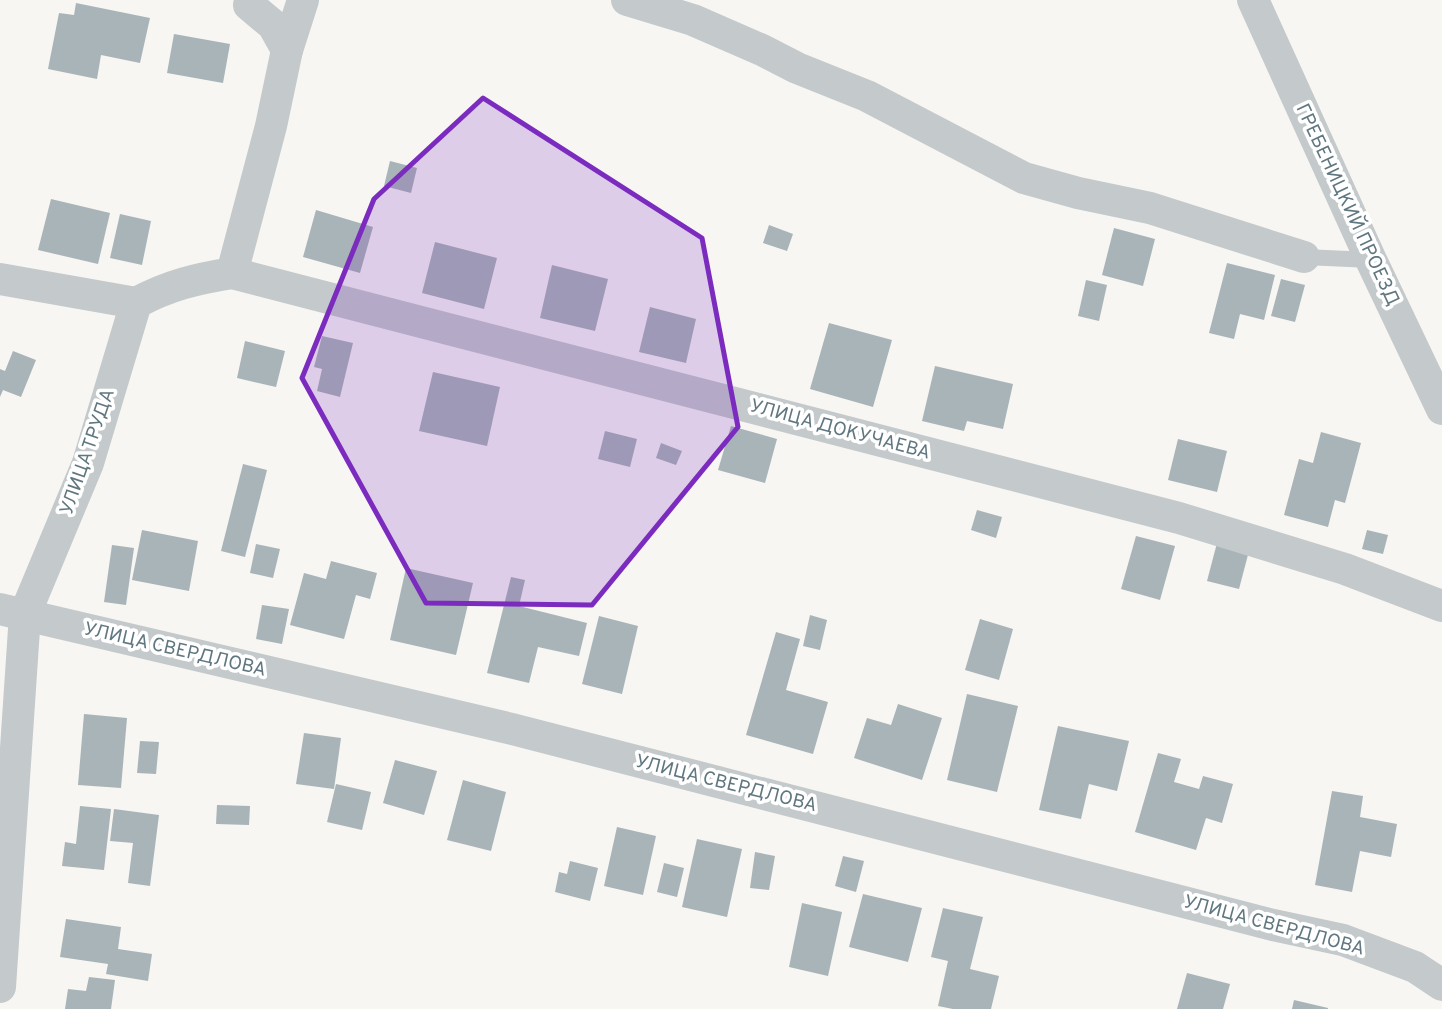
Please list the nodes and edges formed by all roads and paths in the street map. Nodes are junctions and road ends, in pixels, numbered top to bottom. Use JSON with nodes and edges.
{"nodes":[{"id":1,"x":303,"y":0,"type":"edge"},
{"id":2,"x":627,"y":0,"type":"edge"},
{"id":3,"x":1253,"y":0,"type":"edge"},
{"id":4,"x":250,"y":2,"type":"edge"},
{"id":5,"x":287,"y":50,"type":"junction"},
{"id":6,"x":1304,"y":257,"type":"joint"},
{"id":7,"x":1371,"y":260,"type":"junction"},
{"id":8,"x":232,"y":273,"type":"junction"},
{"id":9,"x":0,"y":279,"type":"edge"},
{"id":10,"x":136,"y":303,"type":"junction"},
{"id":11,"x":1442,"y":409,"type":"edge"},
{"id":12,"x":1442,"y":606,"type":"edge"},
{"id":13,"x":13,"y":611,"type":"edge"},
{"id":14,"x":1429,"y":967,"type":"edge"},
{"id":15,"x":1442,"y":985,"type":"edge"},
{"id":16,"x":0,"y":987,"type":"edge"}],
"edges":[{"from":1,"to":5,"type":"street"},
{"from":2,"to":6,"type":"street"},
{"from":3,"to":7,"type":"street","name":"ГРЕБЕНИЦКИЙ ПРОЕЗД"},
{"from":4,"to":5,"type":"street"},
{"from":5,"to":8,"type":"street"},
{"from":6,"to":7,"type":"lane"},
{"from":7,"to":11,"type":"street","name":"ГРЕБЕНИЦКИЙ ПРОЕЗД"},
{"from":8,"to":10,"type":"street"},
{"from":8,"to":12,"type":"street","name":"УЛИЦА ДОКУЧАЕВА"},
{"from":9,"to":10,"type":"street"},
{"from":10,"to":13,"type":"street","name":"УЛИЦА ТРУДА"},
{"from":13,"to":14,"type":"street","name":"УЛИЦА СВЕРДЛОВА"},
{"from":13,"to":16,"type":"street","name":"УЛИЦА ТРУДА"},
{"from":14,"to":15,"type":"street","name":"УЛИЦА СВЕРДЛОВА"}]}
